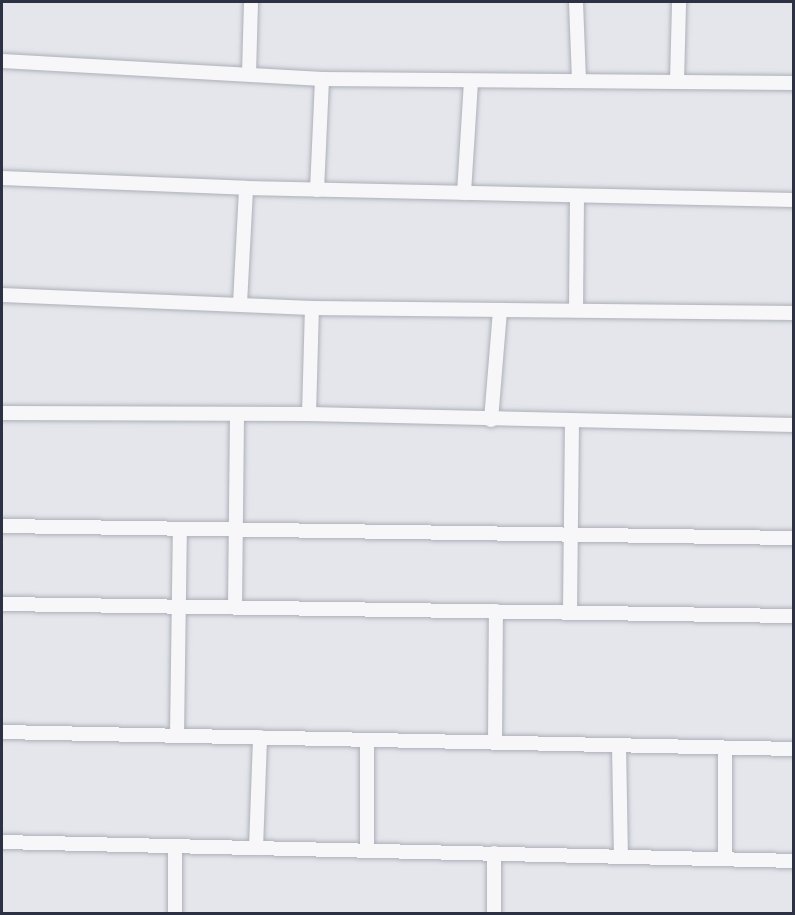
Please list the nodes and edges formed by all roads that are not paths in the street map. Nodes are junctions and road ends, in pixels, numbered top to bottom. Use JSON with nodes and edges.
{"nodes":[{"id":1,"x":251,"y":2,"type":"edge"},
{"id":2,"x":576,"y":2,"type":"edge"},
{"id":3,"x":679,"y":2,"type":"edge"},
{"id":4,"x":2,"y":61,"type":"edge"},
{"id":5,"x":249,"y":74,"type":"junction"},
{"id":6,"x":322,"y":79,"type":"junction"},
{"id":7,"x":471,"y":81,"type":"junction"},
{"id":8,"x":579,"y":81,"type":"junction"},
{"id":9,"x":677,"y":81,"type":"junction"},
{"id":10,"x":794,"y":83,"type":"edge"},
{"id":11,"x":2,"y":178,"type":"edge"},
{"id":12,"x":246,"y":188,"type":"junction"},
{"id":13,"x":317,"y":190,"type":"junction"},
{"id":14,"x":464,"y":193,"type":"junction"},
{"id":15,"x":577,"y":197,"type":"junction"},
{"id":16,"x":794,"y":200,"type":"edge"},
{"id":17,"x":2,"y":296,"type":"edge"},
{"id":18,"x":240,"y":304,"type":"junction"},
{"id":19,"x":312,"y":308,"type":"junction"},
{"id":20,"x":500,"y":310,"type":"junction"},
{"id":21,"x":576,"y":310,"type":"junction"},
{"id":22,"x":794,"y":314,"type":"edge"},
{"id":23,"x":2,"y":413,"type":"edge"},
{"id":24,"x":309,"y":414,"type":"junction"},
{"id":25,"x":237,"y":415,"type":"junction"},
{"id":26,"x":491,"y":420,"type":"junction"},
{"id":27,"x":572,"y":421,"type":"junction"},
{"id":28,"x":794,"y":425,"type":"edge"},
{"id":29,"x":2,"y":526,"type":"edge"},
{"id":30,"x":180,"y":529,"type":"junction"},
{"id":31,"x":237,"y":529,"type":"junction"},
{"id":32,"x":571,"y":535,"type":"junction"},
{"id":33,"x":794,"y":538,"type":"edge"},
{"id":34,"x":2,"y":604,"type":"edge"},
{"id":35,"x":177,"y":607,"type":"junction"},
{"id":36,"x":235,"y":607,"type":"junction"},
{"id":37,"x":496,"y":611,"type":"junction"},
{"id":38,"x":570,"y":612,"type":"junction"},
{"id":39,"x":794,"y":616,"type":"edge"},
{"id":40,"x":2,"y":732,"type":"edge"},
{"id":41,"x":177,"y":735,"type":"junction"},
{"id":42,"x":260,"y":737,"type":"junction"},
{"id":43,"x":367,"y":740,"type":"junction"},
{"id":44,"x":495,"y":743,"type":"junction"},
{"id":45,"x":619,"y":745,"type":"junction"},
{"id":46,"x":725,"y":748,"type":"junction"},
{"id":47,"x":794,"y":749,"type":"edge"},
{"id":48,"x":2,"y":842,"type":"edge"},
{"id":49,"x":175,"y":846,"type":"junction"},
{"id":50,"x":256,"y":848,"type":"junction"},
{"id":51,"x":367,"y":850,"type":"junction"},
{"id":52,"x":494,"y":854,"type":"junction"},
{"id":53,"x":621,"y":856,"type":"junction"},
{"id":54,"x":724,"y":859,"type":"junction"},
{"id":55,"x":794,"y":861,"type":"edge"},
{"id":56,"x":175,"y":914,"type":"edge"},
{"id":57,"x":494,"y":914,"type":"edge"}],
"edges":[{"from":1,"to":5,"type":"street"},
{"from":2,"to":8,"type":"street"},
{"from":3,"to":9,"type":"street"},
{"from":4,"to":5,"type":"street"},
{"from":5,"to":6,"type":"street"},
{"from":6,"to":7,"type":"street"},
{"from":6,"to":13,"type":"street"},
{"from":7,"to":8,"type":"street"},
{"from":7,"to":14,"type":"street"},
{"from":8,"to":9,"type":"street"},
{"from":9,"to":10,"type":"street"},
{"from":11,"to":12,"type":"street"},
{"from":12,"to":13,"type":"street"},
{"from":12,"to":18,"type":"street"},
{"from":13,"to":14,"type":"street"},
{"from":14,"to":15,"type":"street"},
{"from":15,"to":16,"type":"street"},
{"from":15,"to":21,"type":"street"},
{"from":17,"to":18,"type":"street"},
{"from":18,"to":19,"type":"street"},
{"from":19,"to":20,"type":"street"},
{"from":19,"to":24,"type":"street"},
{"from":20,"to":21,"type":"street"},
{"from":20,"to":26,"type":"street"},
{"from":21,"to":22,"type":"street"},
{"from":23,"to":25,"type":"street"},
{"from":24,"to":25,"type":"street"},
{"from":24,"to":26,"type":"street"},
{"from":25,"to":31,"type":"street"},
{"from":26,"to":27,"type":"street"},
{"from":27,"to":28,"type":"street"},
{"from":27,"to":32,"type":"street"},
{"from":29,"to":30,"type":"street"},
{"from":30,"to":31,"type":"street"},
{"from":30,"to":35,"type":"street"},
{"from":31,"to":32,"type":"street"},
{"from":31,"to":36,"type":"street"},
{"from":32,"to":33,"type":"street"},
{"from":32,"to":38,"type":"street"},
{"from":34,"to":35,"type":"street"},
{"from":35,"to":36,"type":"street"},
{"from":35,"to":41,"type":"street"},
{"from":36,"to":37,"type":"street"},
{"from":37,"to":38,"type":"street"},
{"from":37,"to":44,"type":"street"},
{"from":38,"to":39,"type":"street"},
{"from":40,"to":41,"type":"street"},
{"from":41,"to":42,"type":"street"},
{"from":42,"to":43,"type":"street"},
{"from":42,"to":50,"type":"street"},
{"from":43,"to":44,"type":"street"},
{"from":43,"to":51,"type":"street"},
{"from":44,"to":45,"type":"street"},
{"from":45,"to":46,"type":"street"},
{"from":45,"to":53,"type":"street"},
{"from":46,"to":47,"type":"street"},
{"from":46,"to":54,"type":"street"},
{"from":48,"to":49,"type":"street"},
{"from":49,"to":50,"type":"street"},
{"from":49,"to":56,"type":"street"},
{"from":50,"to":51,"type":"street"},
{"from":51,"to":52,"type":"street"},
{"from":52,"to":53,"type":"street"},
{"from":52,"to":57,"type":"street"},
{"from":53,"to":54,"type":"street"},
{"from":54,"to":55,"type":"street"}]}
